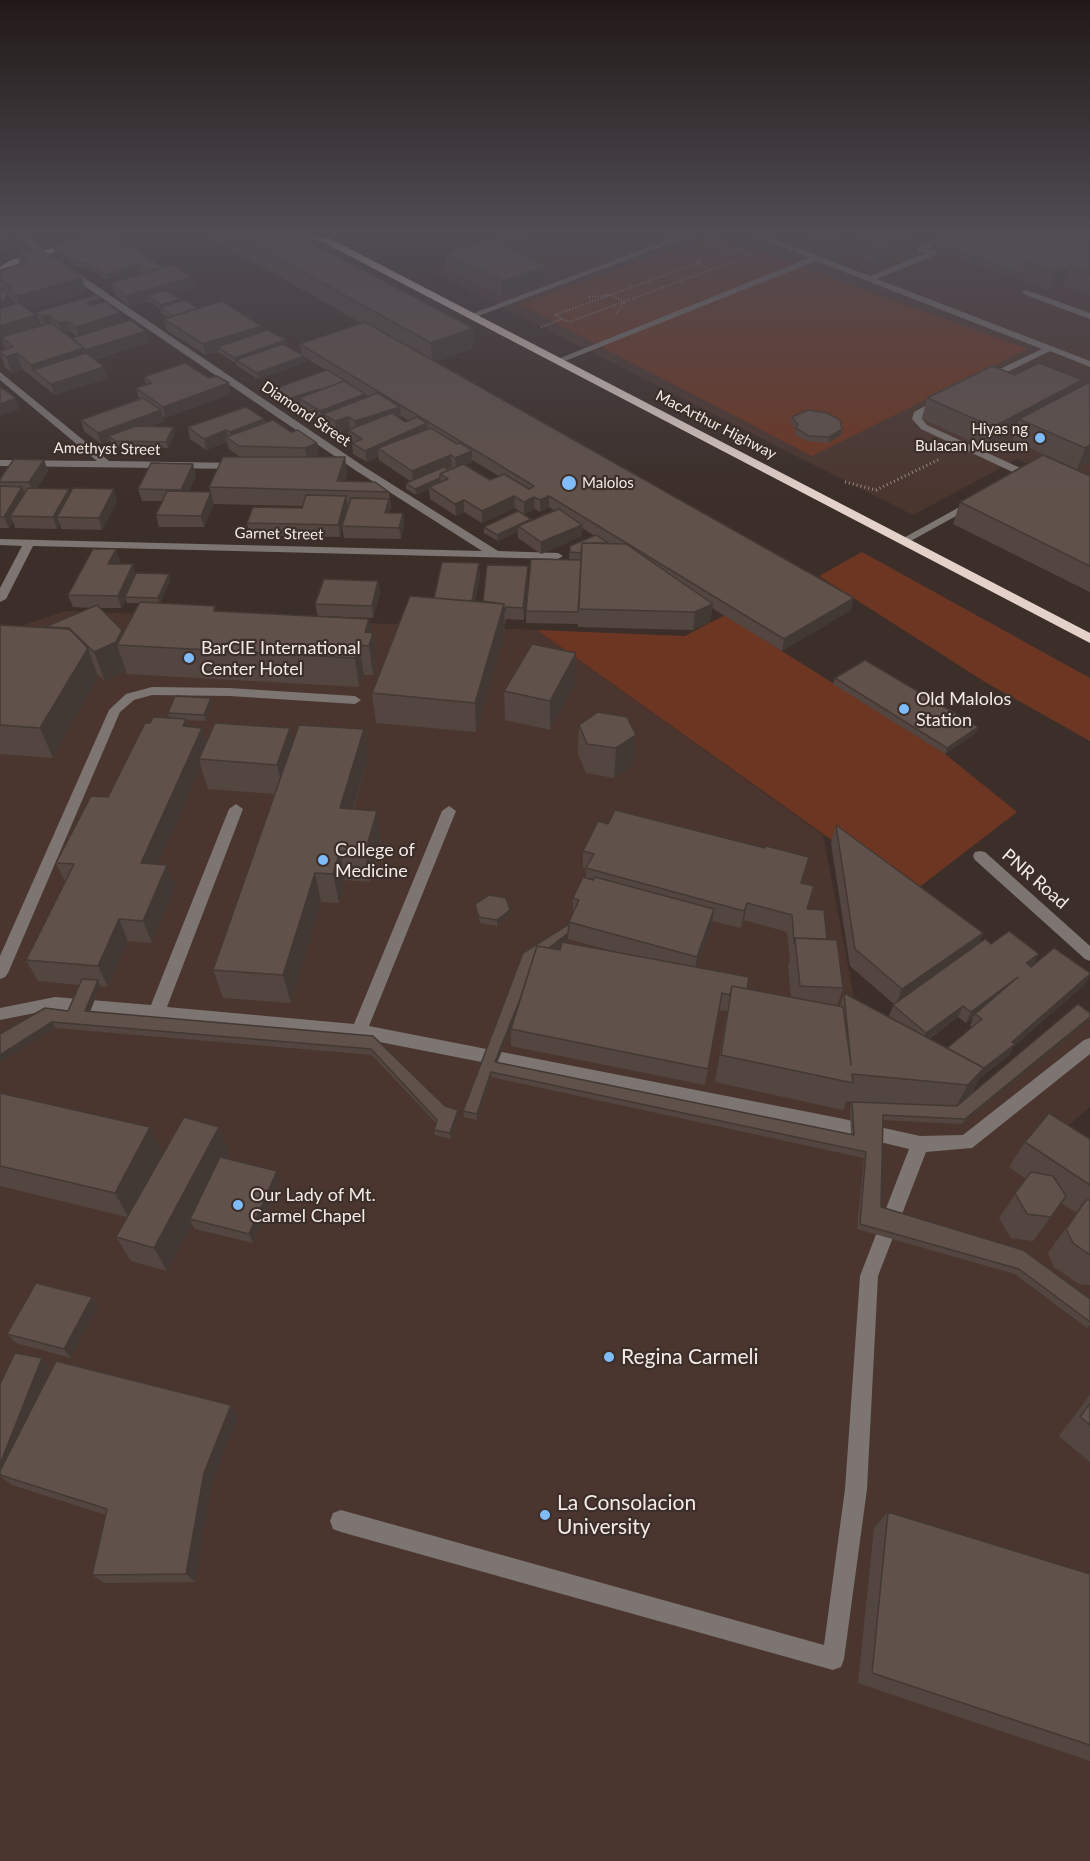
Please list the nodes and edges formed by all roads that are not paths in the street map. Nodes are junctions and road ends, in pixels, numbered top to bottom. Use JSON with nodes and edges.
{"nodes":[{"id":1,"x":142,"y":321,"type":"edge"},
{"id":2,"x":479,"y":321,"type":"edge"},
{"id":3,"x":659,"y":321,"type":"edge"},
{"id":4,"x":980,"y":321,"type":"edge"},
{"id":5,"x":1050,"y":348,"type":"junction"},
{"id":6,"x":557,"y":361,"type":"junction"},
{"id":7,"x":1090,"y":364,"type":"edge"},
{"id":8,"x":0,"y":375,"type":"edge"},
{"id":9,"x":980,"y":382,"type":"edge"},
{"id":10,"x":950,"y":397,"type":"edge"},
{"id":11,"x":0,"y":463,"type":"edge"},
{"id":12,"x":106,"y":464,"type":"junction"},
{"id":13,"x":255,"y":466,"type":"edge"},
{"id":14,"x":336,"y":467,"type":"edge"},
{"id":15,"x":358,"y":468,"type":"junction"},
{"id":16,"x":1024,"y":474,"type":"edge"},
{"id":17,"x":984,"y":496,"type":"edge"},
{"id":18,"x":903,"y":541,"type":"junction"},
{"id":19,"x":0,"y":542,"type":"edge"},
{"id":20,"x":29,"y":543,"type":"junction"},
{"id":21,"x":495,"y":554,"type":"junction"},
{"id":22,"x":558,"y":556,"type":"dead end"},
{"id":23,"x":0,"y":599,"type":"edge"},
{"id":24,"x":1090,"y":639,"type":"edge"},
{"id":25,"x":355,"y":700,"type":"edge"},
{"id":26,"x":236,"y":809,"type":"dead end"},
{"id":27,"x":449,"y":811,"type":"dead end"},
{"id":28,"x":980,"y":856,"type":"dead end"},
{"id":29,"x":1090,"y":955,"type":"edge"},
{"id":30,"x":0,"y":973,"type":"edge"},
{"id":31,"x":157,"y":1011,"type":"junction"},
{"id":32,"x":0,"y":1014,"type":"edge"},
{"id":33,"x":359,"y":1031,"type":"junction"},
{"id":34,"x":1090,"y":1045,"type":"edge"},
{"id":35,"x":920,"y":1144,"type":"junction"},
{"id":36,"x":341,"y":1521,"type":"dead end"}],
"edges":[{"from":1,"to":15,"type":"street","name":"Diamond Street"},
{"from":2,"to":6,"type":"highway","name":"MacArthur Highway"},
{"from":3,"to":6,"type":"street"},
{"from":4,"to":5,"type":"street"},
{"from":5,"to":7,"type":"street"},
{"from":5,"to":9,"type":"street"},
{"from":6,"to":18,"type":"highway","name":"MacArthur Highway"},
{"from":8,"to":12,"type":"street"},
{"from":10,"to":16,"type":"street"},
{"from":11,"to":12,"type":"street","name":"Amethyst Street"},
{"from":12,"to":13,"type":"street","name":"Amethyst Street"},
{"from":14,"to":15,"type":"street"},
{"from":15,"to":21,"type":"street","name":"Diamond Street"},
{"from":17,"to":18,"type":"street"},
{"from":18,"to":24,"type":"highway","name":"MacArthur Highway"},
{"from":19,"to":20,"type":"street","name":"Garnet Street"},
{"from":20,"to":21,"type":"street","name":"Garnet Street"},
{"from":20,"to":23,"type":"street"},
{"from":21,"to":22,"type":"street","name":"Garnet Street"},
{"from":25,"to":30,"type":"street"},
{"from":26,"to":31,"type":"street"},
{"from":27,"to":33,"type":"street"},
{"from":28,"to":29,"type":"street","name":"PNR Road"},
{"from":31,"to":32,"type":"street"},
{"from":31,"to":33,"type":"street"},
{"from":33,"to":35,"type":"street"},
{"from":34,"to":35,"type":"street"},
{"from":35,"to":36,"type":"street"}]}
